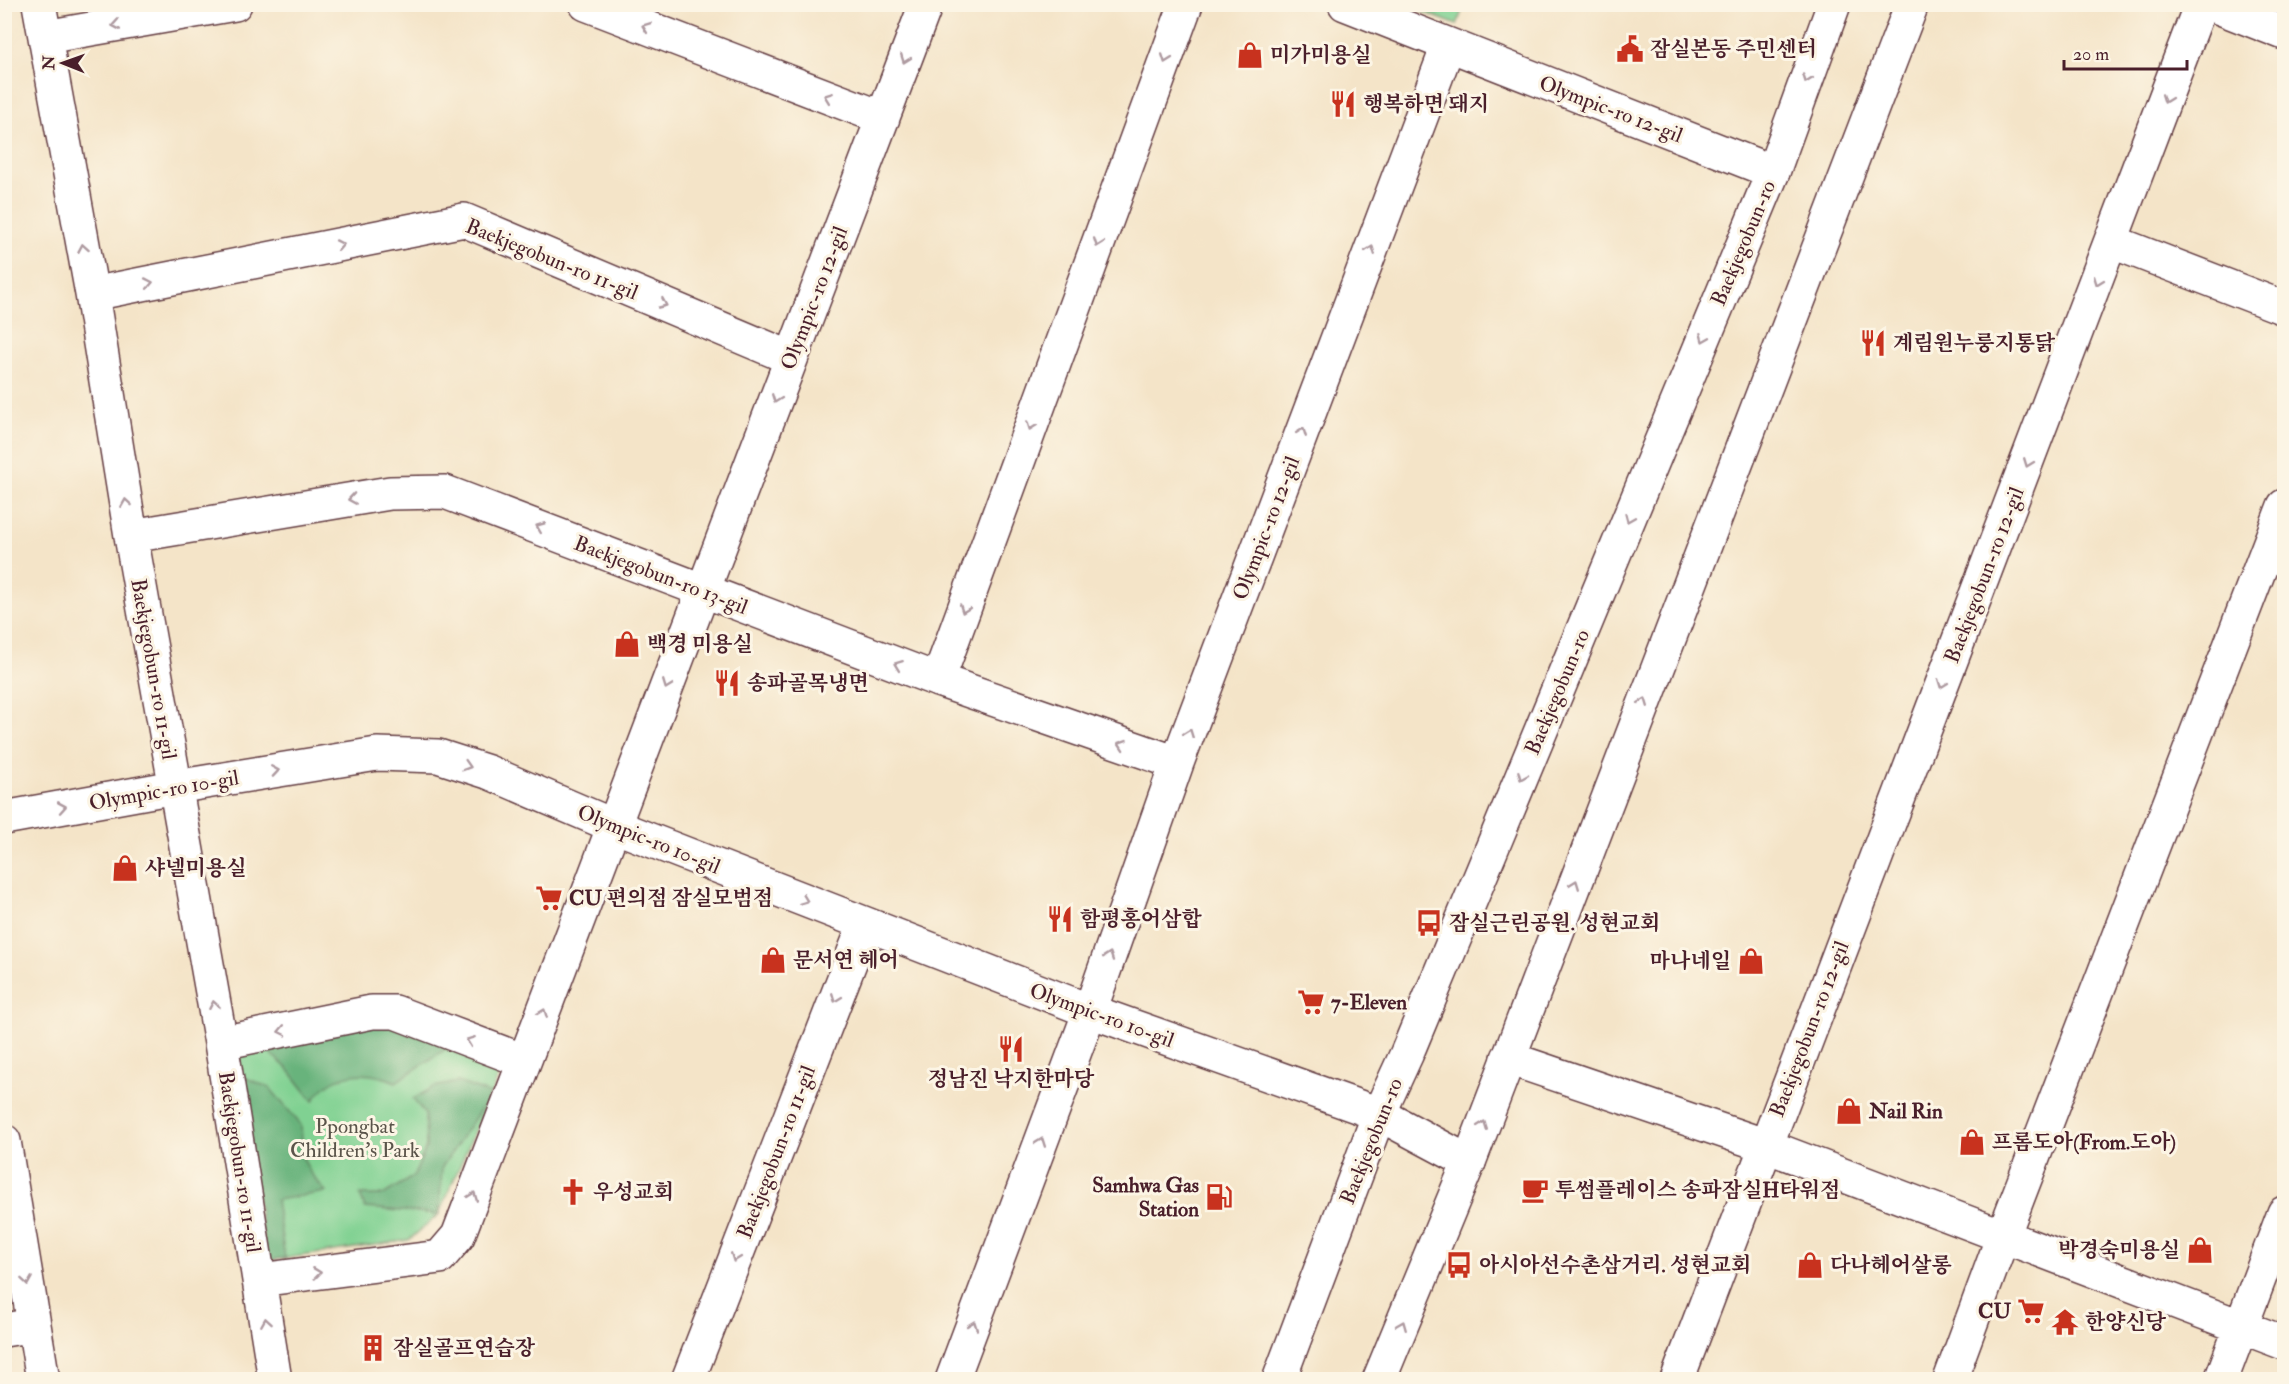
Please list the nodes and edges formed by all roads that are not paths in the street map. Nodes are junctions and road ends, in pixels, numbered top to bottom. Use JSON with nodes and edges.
{"nodes":[{"id":1,"x":39,"y":4,"type":"edge"},
{"id":2,"x":235,"y":4,"type":"edge"},
{"id":3,"x":586,"y":4,"type":"edge"},
{"id":4,"x":926,"y":4,"type":"edge"},
{"id":5,"x":1186,"y":4,"type":"edge"},
{"id":6,"x":1345,"y":4,"type":"edge"},
{"id":7,"x":1834,"y":4,"type":"edge"},
{"id":8,"x":1912,"y":4,"type":"edge"},
{"id":9,"x":2201,"y":4,"type":"edge"},
{"id":10,"x":2210,"y":4,"type":"edge"},
{"id":11,"x":2284,"y":33,"type":"edge"},
{"id":12,"x":45,"y":37,"type":"junction"},
{"id":13,"x":1448,"y":46,"type":"junction"},
{"id":14,"x":883,"y":118,"type":"junction"},
{"id":15,"x":1773,"y":172,"type":"junction"},
{"id":16,"x":2113,"y":242,"type":"junction"},
{"id":17,"x":92,"y":294,"type":"junction"},
{"id":18,"x":2284,"y":308,"type":"edge"},
{"id":19,"x":791,"y":358,"type":"junction"},
{"id":20,"x":2284,"y":506,"type":"edge"},
{"id":21,"x":131,"y":536,"type":"junction"},
{"id":22,"x":703,"y":591,"type":"junction"},
{"id":23,"x":938,"y":680,"type":"junction"},
{"id":24,"x":1177,"y":763,"type":"junction"},
{"id":25,"x":175,"y":787,"type":"junction"},
{"id":26,"x":4,"y":818,"type":"edge"},
{"id":27,"x":614,"y":826,"type":"junction"},
{"id":28,"x":865,"y":924,"type":"junction"},
{"id":29,"x":1090,"y":1011,"type":"junction"},
{"id":30,"x":220,"y":1044,"type":"junction"},
{"id":31,"x":1508,"y":1058,"type":"junction"},
{"id":32,"x":524,"y":1061,"type":"junction"},
{"id":33,"x":1379,"y":1114,"type":"junction"},
{"id":34,"x":4,"y":1141,"type":"edge"},
{"id":35,"x":1764,"y":1145,"type":"junction"},
{"id":36,"x":1469,"y":1162,"type":"junction"},
{"id":37,"x":2284,"y":1213,"type":"edge"},
{"id":38,"x":2003,"y":1236,"type":"junction"},
{"id":39,"x":259,"y":1280,"type":"junction"},
{"id":40,"x":2241,"y":1326,"type":"junction"},
{"id":41,"x":19,"y":1328,"type":"edge"},
{"id":42,"x":2284,"y":1343,"type":"edge"},
{"id":43,"x":43,"y":1380,"type":"edge"},
{"id":44,"x":275,"y":1380,"type":"edge"},
{"id":45,"x":688,"y":1380,"type":"edge"},
{"id":46,"x":952,"y":1380,"type":"edge"},
{"id":47,"x":1280,"y":1380,"type":"edge"},
{"id":48,"x":1379,"y":1380,"type":"edge"},
{"id":49,"x":1677,"y":1380,"type":"edge"},
{"id":50,"x":1950,"y":1380,"type":"edge"},
{"id":51,"x":2221,"y":1380,"type":"edge"}],
"edges":[{"from":1,"to":12,"type":"street","name":"Baekjegobun-ro 11-gil"},
{"from":2,"to":12,"type":"street","one_way":true},
{"from":14,"to":3,"type":"street","one_way":true},
{"from":4,"to":14,"type":"street","name":"Olympic-ro 12-gil","one_way":true},
{"from":5,"to":23,"type":"street","one_way":true},
{"from":6,"to":13,"type":"street","name":"Olympic-ro 12-gil"},
{"from":7,"to":15,"type":"street","name":"Baekjegobun-ro","one_way":true},
{"from":31,"to":8,"type":"street","one_way":true},
{"from":9,"to":16,"type":"street","name":"Baekjegobun-ro 12-gil","one_way":true},
{"from":10,"to":11,"type":"street"},
{"from":17,"to":12,"type":"street","name":"Baekjegobun-ro 11-gil","one_way":true},
{"from":13,"to":15,"type":"street","name":"Olympic-ro 12-gil"},
{"from":24,"to":13,"type":"street","name":"Olympic-ro 12-gil","one_way":true},
{"from":14,"to":19,"type":"street","name":"Olympic-ro 12-gil"},
{"from":15,"to":33,"type":"street","name":"Baekjegobun-ro","one_way":true},
{"from":16,"to":18,"type":"street"},
{"from":16,"to":35,"type":"street","name":"Baekjegobun-ro 12-gil","one_way":true},
{"from":17,"to":19,"type":"street","name":"Baekjegobun-ro 11-gil","one_way":true},
{"from":21,"to":17,"type":"street","name":"Baekjegobun-ro 11-gil","one_way":true},
{"from":19,"to":22,"type":"street","name":"Olympic-ro 12-gil","one_way":true},
{"from":20,"to":38,"type":"street"},
{"from":22,"to":21,"type":"street","name":"Baekjegobun-ro 13-gil","one_way":true},
{"from":21,"to":25,"type":"street","name":"Baekjegobun-ro 11-gil"},
{"from":23,"to":22,"type":"street","name":"Baekjegobun-ro 13-gil","one_way":true},
{"from":22,"to":27,"type":"street","name":"Baekjegobun-ro 11-gil","one_way":true},
{"from":24,"to":23,"type":"street","name":"Baekjegobun-ro 13-gil","one_way":true},
{"from":29,"to":24,"type":"street","name":"Olympic-ro 12-gil","one_way":true},
{"from":26,"to":25,"type":"street","name":"Olympic-ro 10-gil","one_way":true},
{"from":25,"to":27,"type":"street","name":"Olympic-ro 10-gil","one_way":true},
{"from":30,"to":25,"type":"street","name":"Baekjegobun-ro 11-gil","one_way":true},
{"from":27,"to":28,"type":"street","name":"Olympic-ro 10-gil","one_way":true},
{"from":32,"to":27,"type":"street","name":"Baekjegobun-ro 11-gil","one_way":true},
{"from":28,"to":29,"type":"street","name":"Olympic-ro 10-gil"},
{"from":28,"to":45,"type":"street","name":"Baekjegobun-ro 11-gil","one_way":true},
{"from":29,"to":33,"type":"street","name":"Olympic-ro 10-gil"},
{"from":46,"to":29,"type":"street","one_way":true},
{"from":32,"to":30,"type":"street","name":"Baekjegobun-ro 11-gil","one_way":true},
{"from":30,"to":39,"type":"street","name":"Baekjegobun-ro 11-gil"},
{"from":31,"to":35,"type":"street","name":"Baekjegobun-ro 12-gil"},
{"from":36,"to":31,"type":"street","one_way":true},
{"from":39,"to":32,"type":"street","name":"Baekjegobun-ro 11-gil","one_way":true},
{"from":33,"to":36,"type":"street","name":"Olympic-ro 10-gil"},
{"from":33,"to":47,"type":"street","name":"Baekjegobun-ro"},
{"from":34,"to":41,"type":"street","one_way":true},
{"from":35,"to":38,"type":"street","name":"Baekjegobun-ro 12-gil"},
{"from":35,"to":49,"type":"street","name":"Baekjegobun-ro 12-gil"},
{"from":48,"to":36,"type":"street","one_way":true},
{"from":37,"to":40,"type":"street"},
{"from":38,"to":40,"type":"street","name":"Baekjegobun-ro 12-gil"},
{"from":38,"to":50,"type":"street"},
{"from":44,"to":39,"type":"street","name":"Baekjegobun-ro 11-gil","one_way":true},
{"from":40,"to":42,"type":"street","name":"Baekjegobun-ro 12-gil"},
{"from":40,"to":51,"type":"street"},
{"from":41,"to":43,"type":"street"}]}
